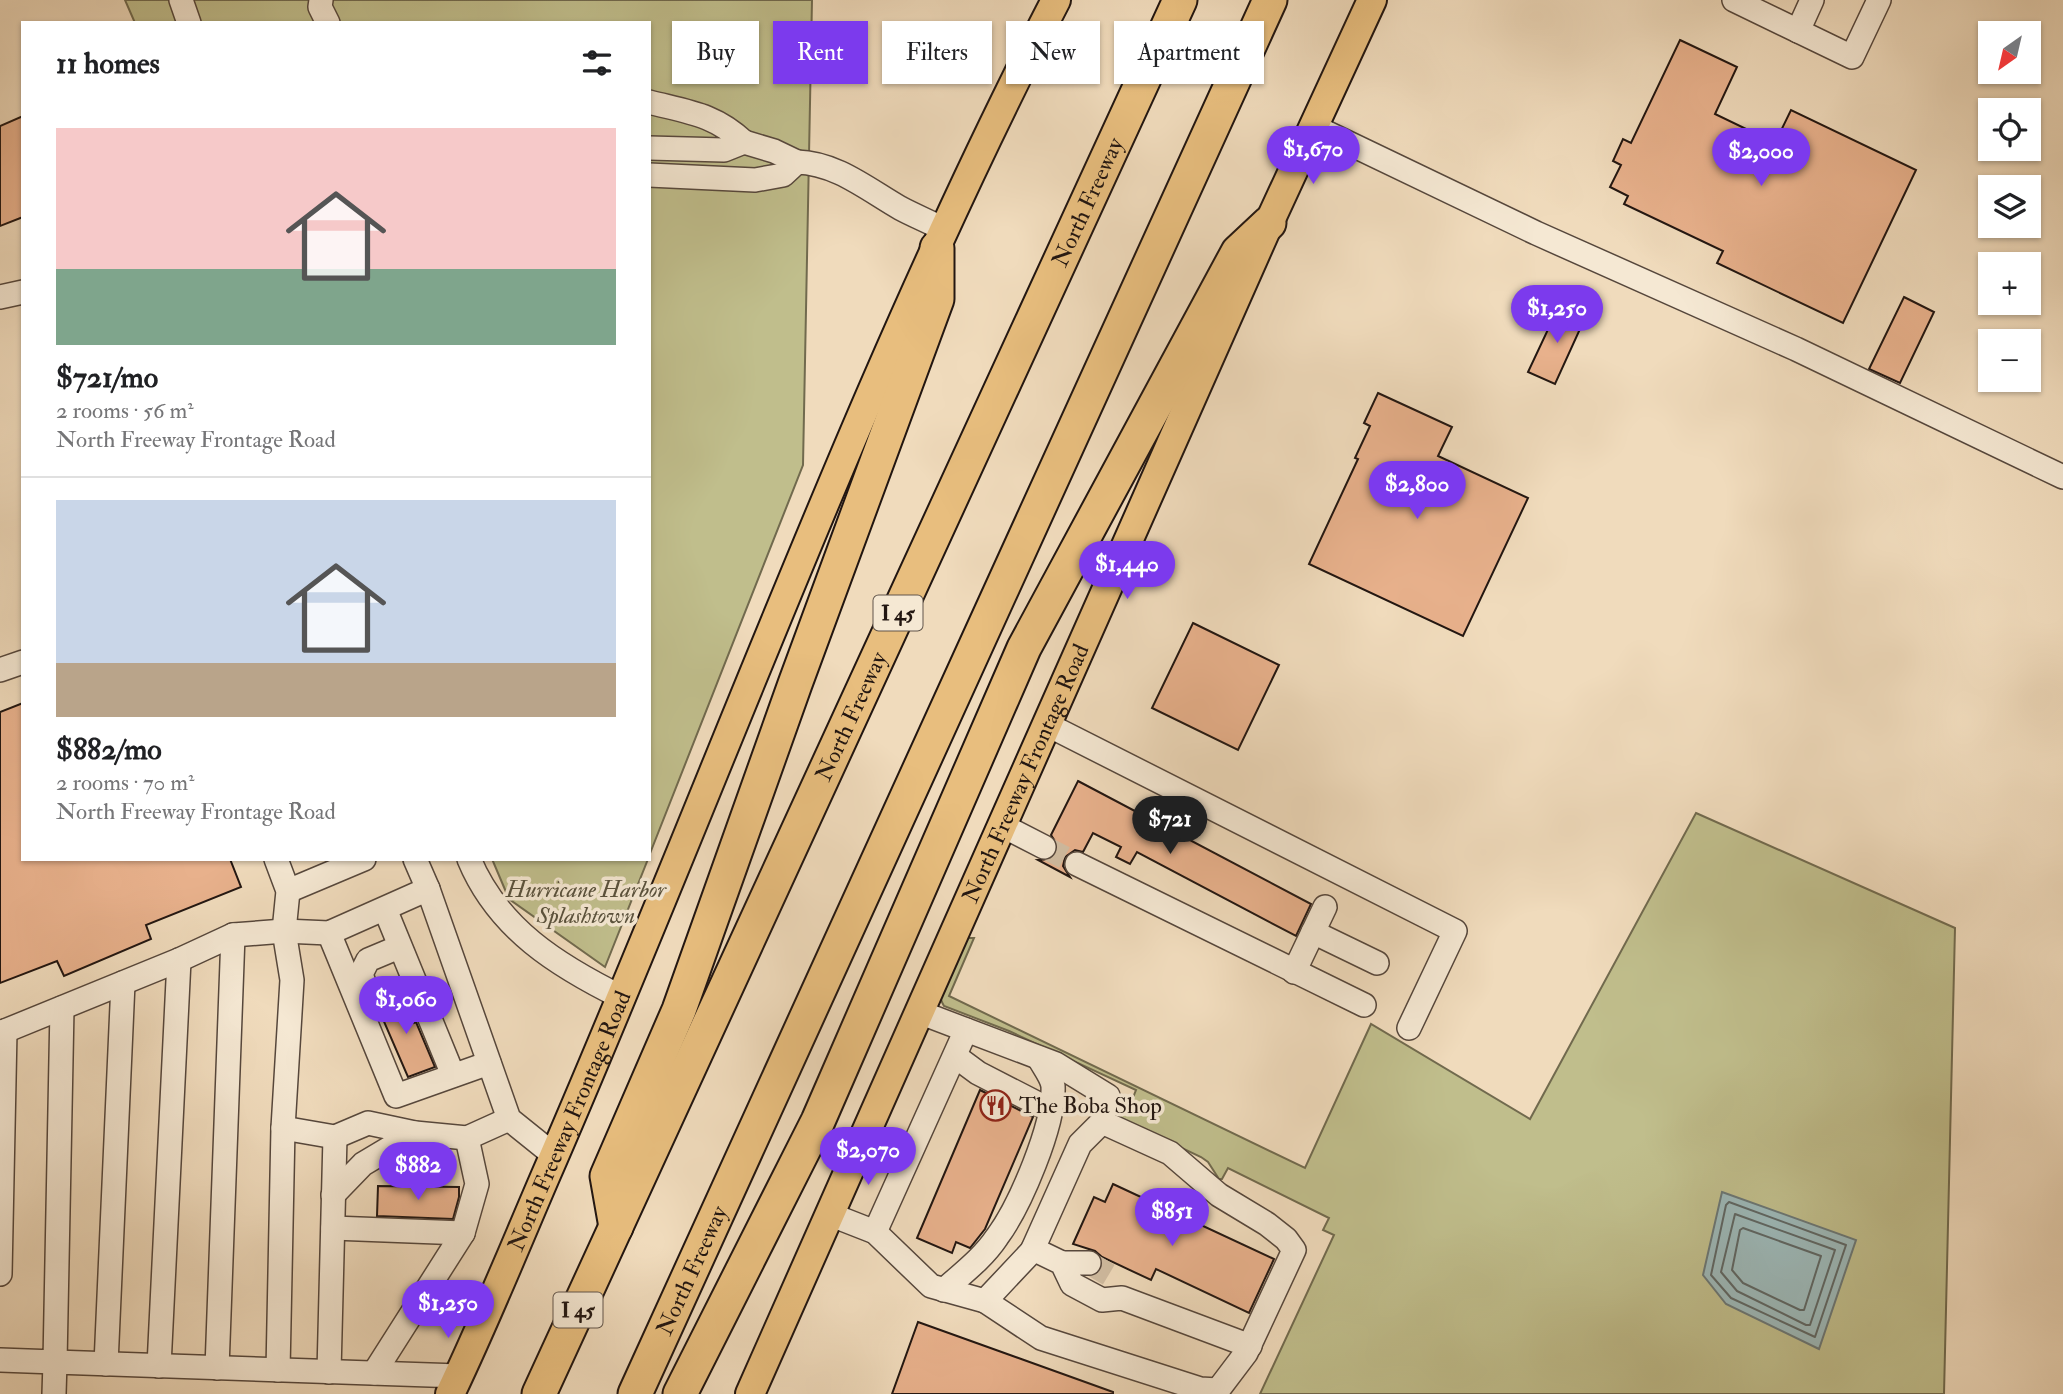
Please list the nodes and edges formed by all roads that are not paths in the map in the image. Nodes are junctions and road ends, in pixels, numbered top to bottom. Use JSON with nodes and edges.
{"nodes":[{"id":1,"x":181,"y":0,"type":"edge"},
{"id":2,"x":321,"y":0,"type":"edge"},
{"id":3,"x":1056,"y":0,"type":"edge"},
{"id":4,"x":1180,"y":0,"type":"edge"},
{"id":5,"x":1270,"y":0,"type":"edge"},
{"id":6,"x":1372,"y":0,"type":"edge"},
{"id":7,"x":1812,"y":0,"type":"edge"},
{"id":8,"x":1879,"y":0,"type":"edge"},
{"id":9,"x":1743,"y":2,"type":"edge"},
{"id":10,"x":188,"y":21,"type":"edge"},
{"id":11,"x":327,"y":21,"type":"edge"},
{"id":12,"x":1798,"y":31,"type":"junction"},
{"id":13,"x":651,"y":103,"type":"edge"},
{"id":14,"x":1315,"y":127,"type":"junction"},
{"id":15,"x":744,"y":142,"type":"junction"},
{"id":16,"x":651,"y":148,"type":"edge"},
{"id":17,"x":797,"y":162,"type":"junction"},
{"id":18,"x":651,"y":174,"type":"edge"},
{"id":19,"x":1269,"y":223,"type":"junction"},
{"id":20,"x":941,"y":239,"type":"junction"},
{"id":21,"x":21,"y":292,"type":"edge"},
{"id":22,"x":0,"y":297,"type":"edge"},
{"id":23,"x":2063,"y":478,"type":"edge"},
{"id":24,"x":21,"y":663,"type":"edge"},
{"id":25,"x":0,"y":670,"type":"edge"},
{"id":26,"x":1046,"y":724,"type":"junction"},
{"id":27,"x":1001,"y":825,"type":"junction"},
{"id":28,"x":1044,"y":847,"type":"tunnel mouth"},
{"id":29,"x":277,"y":861,"type":"edge"},
{"id":30,"x":359,"y":861,"type":"edge"},
{"id":31,"x":416,"y":861,"type":"edge"},
{"id":32,"x":470,"y":861,"type":"edge"},
{"id":33,"x":1077,"y":864,"type":"tunnel mouth"},
{"id":34,"x":428,"y":889,"type":"junction"},
{"id":35,"x":288,"y":891,"type":"junction"},
{"id":36,"x":1325,"y":907,"type":"dead end"},
{"id":37,"x":385,"y":909,"type":"junction"},
{"id":38,"x":284,"y":931,"type":"junction"},
{"id":39,"x":1313,"y":932,"type":"junction"},
{"id":40,"x":329,"y":933,"type":"junction"},
{"id":41,"x":233,"y":935,"type":"junction"},
{"id":42,"x":399,"y":947,"type":"junction"},
{"id":43,"x":179,"y":960,"type":"junction"},
{"id":44,"x":1377,"y":962,"type":"dead end"},
{"id":45,"x":1294,"y":972,"type":"junction"},
{"id":46,"x":122,"y":983,"type":"junction"},
{"id":47,"x":623,"y":998,"type":"junction"},
{"id":48,"x":1364,"y":1005,"type":"dead end"},
{"id":49,"x":62,"y":1008,"type":"junction"},
{"id":50,"x":919,"y":1012,"type":"junction"},
{"id":51,"x":1409,"y":1028,"type":"dead end"},
{"id":52,"x":967,"y":1030,"type":"junction"},
{"id":53,"x":3,"y":1032,"type":"edge"},
{"id":54,"x":955,"y":1056,"type":"junction"},
{"id":55,"x":1039,"y":1058,"type":"junction"},
{"id":56,"x":489,"y":1063,"type":"junction"},
{"id":57,"x":453,"y":1075,"type":"junction"},
{"id":58,"x":408,"y":1091,"type":"junction"},
{"id":59,"x":1050,"y":1110,"type":"junction"},
{"id":60,"x":509,"y":1119,"type":"junction"},
{"id":61,"x":1102,"y":1122,"type":"junction"},
{"id":62,"x":283,"y":1128,"type":"junction"},
{"id":63,"x":415,"y":1133,"type":"junction"},
{"id":64,"x":335,"y":1137,"type":"junction"},
{"id":65,"x":467,"y":1138,"type":"junction"},
{"id":66,"x":555,"y":1156,"type":"junction"},
{"id":67,"x":333,"y":1195,"type":"junction"},
{"id":68,"x":830,"y":1214,"type":"junction"},
{"id":69,"x":616,"y":1227,"type":"junction"},
{"id":70,"x":333,"y":1228,"type":"junction"},
{"id":71,"x":875,"y":1232,"type":"junction"},
{"id":72,"x":463,"y":1233,"type":"junction"},
{"id":73,"x":1033,"y":1249,"type":"junction"},
{"id":74,"x":1062,"y":1263,"type":"junction"},
{"id":75,"x":1089,"y":1263,"type":"tunnel mouth"},
{"id":76,"x":0,"y":1274,"type":"edge"},
{"id":77,"x":944,"y":1290,"type":"junction"},
{"id":78,"x":985,"y":1301,"type":"junction"},
{"id":79,"x":1250,"y":1346,"type":"junction"},
{"id":80,"x":0,"y":1360,"type":"edge"},
{"id":81,"x":55,"y":1362,"type":"junction"},
{"id":82,"x":106,"y":1364,"type":"junction"},
{"id":83,"x":159,"y":1366,"type":"junction"},
{"id":84,"x":217,"y":1368,"type":"junction"},
{"id":85,"x":278,"y":1370,"type":"junction"},
{"id":86,"x":329,"y":1372,"type":"junction"},
{"id":87,"x":374,"y":1373,"type":"junction"},
{"id":88,"x":454,"y":1385,"type":"edge"},
{"id":89,"x":54,"y":1394,"type":"edge"},
{"id":90,"x":539,"y":1394,"type":"edge"},
{"id":91,"x":635,"y":1394,"type":"edge"},
{"id":92,"x":680,"y":1394,"type":"edge"},
{"id":93,"x":750,"y":1394,"type":"edge"}],
"edges":[{"from":1,"to":10,"type":"street"},
{"from":2,"to":11,"type":"street"},
{"from":3,"to":20,"type":"main road","name":"North Freeway Frontage Road"},
{"from":4,"to":69,"type":"highway","name":"North Freeway","number":"I 45"},
{"from":5,"to":91,"type":"highway","name":"North Freeway"},
{"from":6,"to":14,"type":"main road","name":"North Freeway Frontage Road"},
{"from":7,"to":12,"type":"street"},
{"from":8,"to":12,"type":"street"},
{"from":9,"to":12,"type":"street"},
{"from":13,"to":15,"type":"street"},
{"from":14,"to":19,"type":"main road","name":"North Freeway Frontage Road"},
{"from":14,"to":23,"type":"street"},
{"from":15,"to":16,"type":"street"},
{"from":15,"to":17,"type":"street"},
{"from":17,"to":18,"type":"street"},
{"from":17,"to":20,"type":"street"},
{"from":19,"to":26,"type":"main road","name":"North Freeway Frontage Road"},
{"from":19,"to":92,"type":"highway"},
{"from":20,"to":47,"type":"main road","name":"North Freeway Frontage Road"},
{"from":20,"to":69,"type":"highway"},
{"from":21,"to":22,"type":"street"},
{"from":24,"to":25,"type":"street"},
{"from":26,"to":27,"type":"main road","name":"North Freeway Frontage Road"},
{"from":26,"to":51,"type":"street"},
{"from":27,"to":28,"type":"street"},
{"from":27,"to":50,"type":"main road","name":"North Freeway Frontage Road"},
{"from":29,"to":35,"type":"street"},
{"from":30,"to":35,"type":"street"},
{"from":31,"to":34,"type":"street"},
{"from":32,"to":47,"type":"street"},
{"from":33,"to":45,"type":"street"},
{"from":34,"to":37,"type":"street"},
{"from":34,"to":56,"type":"street"},
{"from":35,"to":38,"type":"street"},
{"from":36,"to":39,"type":"street"},
{"from":37,"to":40,"type":"street"},
{"from":37,"to":42,"type":"street"},
{"from":38,"to":40,"type":"street"},
{"from":38,"to":41,"type":"street"},
{"from":38,"to":62,"type":"street"},
{"from":39,"to":44,"type":"street"},
{"from":39,"to":45,"type":"street"},
{"from":40,"to":58,"type":"street"},
{"from":41,"to":43,"type":"street"},
{"from":41,"to":84,"type":"street"},
{"from":42,"to":57,"type":"street"},
{"from":42,"to":58,"type":"street"},
{"from":43,"to":46,"type":"street"},
{"from":43,"to":83,"type":"street"},
{"from":45,"to":48,"type":"street"},
{"from":46,"to":49,"type":"street"},
{"from":46,"to":82,"type":"street"},
{"from":47,"to":66,"type":"main road","name":"North Freeway Frontage Road"},
{"from":49,"to":53,"type":"street"},
{"from":49,"to":81,"type":"street"},
{"from":50,"to":52,"type":"street"},
{"from":50,"to":68,"type":"main road","name":"North Freeway Frontage Road"},
{"from":52,"to":54,"type":"street"},
{"from":52,"to":55,"type":"street"},
{"from":53,"to":76,"type":"street"},
{"from":54,"to":59,"type":"street"},
{"from":54,"to":71,"type":"street"},
{"from":55,"to":59,"type":"street"},
{"from":55,"to":61,"type":"street"},
{"from":56,"to":57,"type":"street"},
{"from":56,"to":60,"type":"street"},
{"from":57,"to":58,"type":"street"},
{"from":59,"to":77,"type":"street"},
{"from":60,"to":65,"type":"street"},
{"from":60,"to":66,"type":"street"},
{"from":61,"to":73,"type":"street"},
{"from":61,"to":79,"type":"street"},
{"from":62,"to":64,"type":"street"},
{"from":62,"to":85,"type":"street"},
{"from":63,"to":64,"type":"street"},
{"from":63,"to":65,"type":"street"},
{"from":63,"to":67,"type":"street"},
{"from":64,"to":67,"type":"street"},
{"from":65,"to":72,"type":"street"},
{"from":66,"to":88,"type":"main road","name":"North Freeway Frontage Road"},
{"from":67,"to":70,"type":"street"},
{"from":68,"to":71,"type":"street"},
{"from":68,"to":93,"type":"main road","name":"North Freeway Frontage Road"},
{"from":69,"to":90,"type":"highway","name":"North Freeway","number":"I 45"},
{"from":70,"to":72,"type":"street"},
{"from":70,"to":86,"type":"street"},
{"from":71,"to":77,"type":"street"},
{"from":72,"to":87,"type":"street"},
{"from":73,"to":74,"type":"street"},
{"from":73,"to":78,"type":"street"},
{"from":74,"to":75,"type":"street"},
{"from":74,"to":79,"type":"street"},
{"from":77,"to":78,"type":"street"},
{"from":78,"to":79,"type":"street"},
{"from":80,"to":81,"type":"street"},
{"from":81,"to":82,"type":"street"},
{"from":81,"to":89,"type":"street"},
{"from":82,"to":83,"type":"street"},
{"from":83,"to":84,"type":"street"},
{"from":84,"to":85,"type":"street"},
{"from":85,"to":86,"type":"street"},
{"from":86,"to":87,"type":"street"},
{"from":87,"to":88,"type":"street"}]}
